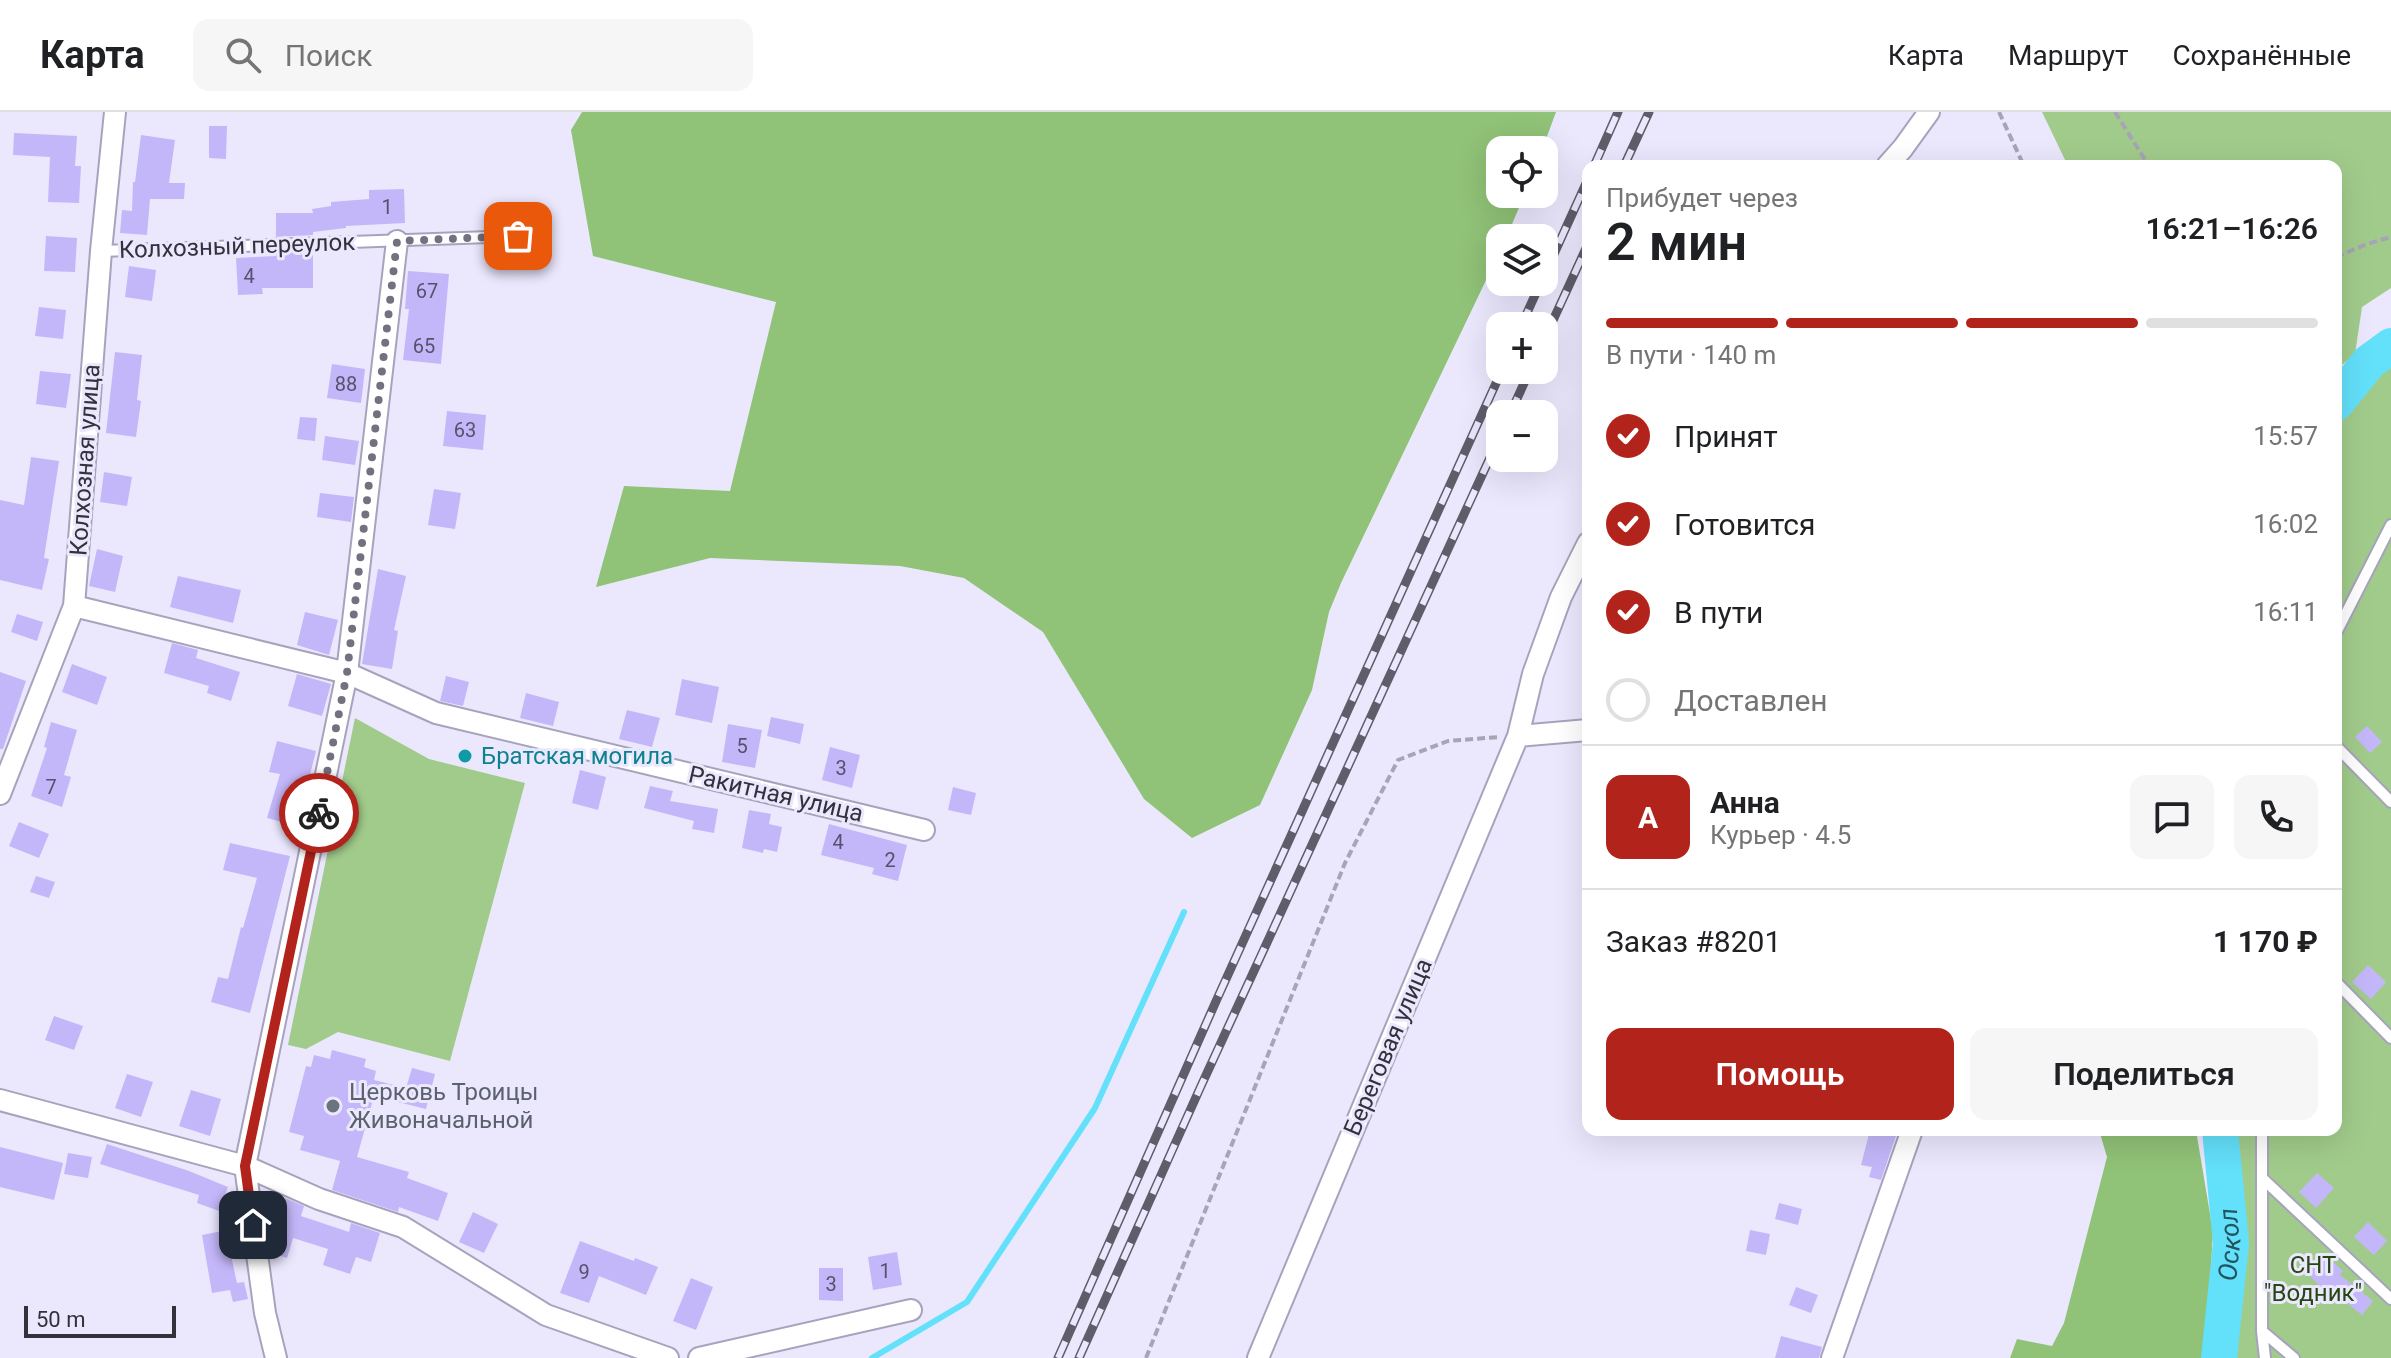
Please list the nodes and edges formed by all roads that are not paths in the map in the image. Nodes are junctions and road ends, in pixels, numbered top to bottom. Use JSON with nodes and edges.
{"nodes":[{"id":1,"x":115,"y":112,"type":"edge"},
{"id":2,"x":1929,"y":112,"type":"edge"},
{"id":3,"x":1892,"y":160,"type":"edge"},
{"id":4,"x":518,"y":236,"type":"dead end"},
{"id":5,"x":397,"y":241,"type":"junction"},
{"id":6,"x":101,"y":251,"type":"junction"},
{"id":7,"x":2391,"y":525,"type":"edge"},
{"id":8,"x":1582,"y":555,"type":"edge"},
{"id":9,"x":74,"y":606,"type":"junction"},
{"id":10,"x":2342,"y":621,"type":"edge"},
{"id":11,"x":347,"y":673,"type":"junction"},
{"id":12,"x":1582,"y":731,"type":"edge"},
{"id":13,"x":1518,"y":736,"type":"junction"},
{"id":14,"x":2342,"y":752,"type":"edge"},
{"id":15,"x":0,"y":794,"type":"edge"},
{"id":16,"x":2391,"y":802,"type":"edge"},
{"id":17,"x":924,"y":830,"type":"dead end"},
{"id":18,"x":2342,"y":988,"type":"edge"},
{"id":19,"x":2391,"y":1038,"type":"edge"},
{"id":20,"x":0,"y":1100,"type":"edge"},
{"id":21,"x":1910,"y":1136,"type":"edge"},
{"id":22,"x":2262,"y":1136,"type":"edge"},
{"id":23,"x":245,"y":1166,"type":"junction"},
{"id":24,"x":2263,"y":1179,"type":"junction"},
{"id":25,"x":2391,"y":1299,"type":"edge"},
{"id":26,"x":911,"y":1310,"type":"dead end"},
{"id":27,"x":2262,"y":1331,"type":"junction"},
{"id":28,"x":276,"y":1358,"type":"edge"},
{"id":29,"x":668,"y":1358,"type":"edge"},
{"id":30,"x":699,"y":1358,"type":"edge"},
{"id":31,"x":1258,"y":1358,"type":"edge"},
{"id":32,"x":1832,"y":1358,"type":"edge"},
{"id":33,"x":2265,"y":1358,"type":"edge"},
{"id":34,"x":2294,"y":1358,"type":"edge"}],
"edges":[{"from":1,"to":6,"type":"street","name":"Колхозная улица"},
{"from":2,"to":3,"type":"street"},
{"from":4,"to":5,"type":"lane","name":"Колхозный переулок"},
{"from":5,"to":6,"type":"lane","name":"Колхозный переулок"},
{"from":5,"to":11,"type":"street"},
{"from":6,"to":9,"type":"street","name":"Колхозная улица"},
{"from":7,"to":10,"type":"lane"},
{"from":8,"to":13,"type":"street","name":"Береговая улица"},
{"from":9,"to":11,"type":"street","name":"Ракитная улица"},
{"from":9,"to":15,"type":"street","name":"Колхозная улица"},
{"from":11,"to":17,"type":"street","name":"Ракитная улица"},
{"from":11,"to":23,"type":"street"},
{"from":12,"to":13,"type":"street"},
{"from":13,"to":31,"type":"street","name":"Береговая улица"},
{"from":14,"to":16,"type":"lane"},
{"from":18,"to":19,"type":"lane"},
{"from":20,"to":23,"type":"street"},
{"from":21,"to":32,"type":"street"},
{"from":22,"to":24,"type":"lane"},
{"from":23,"to":28,"type":"street"},
{"from":23,"to":29,"type":"street"},
{"from":24,"to":25,"type":"lane"},
{"from":24,"to":27,"type":"lane"},
{"from":26,"to":30,"type":"street"},
{"from":27,"to":33,"type":"lane"},
{"from":27,"to":34,"type":"lane"}]}
